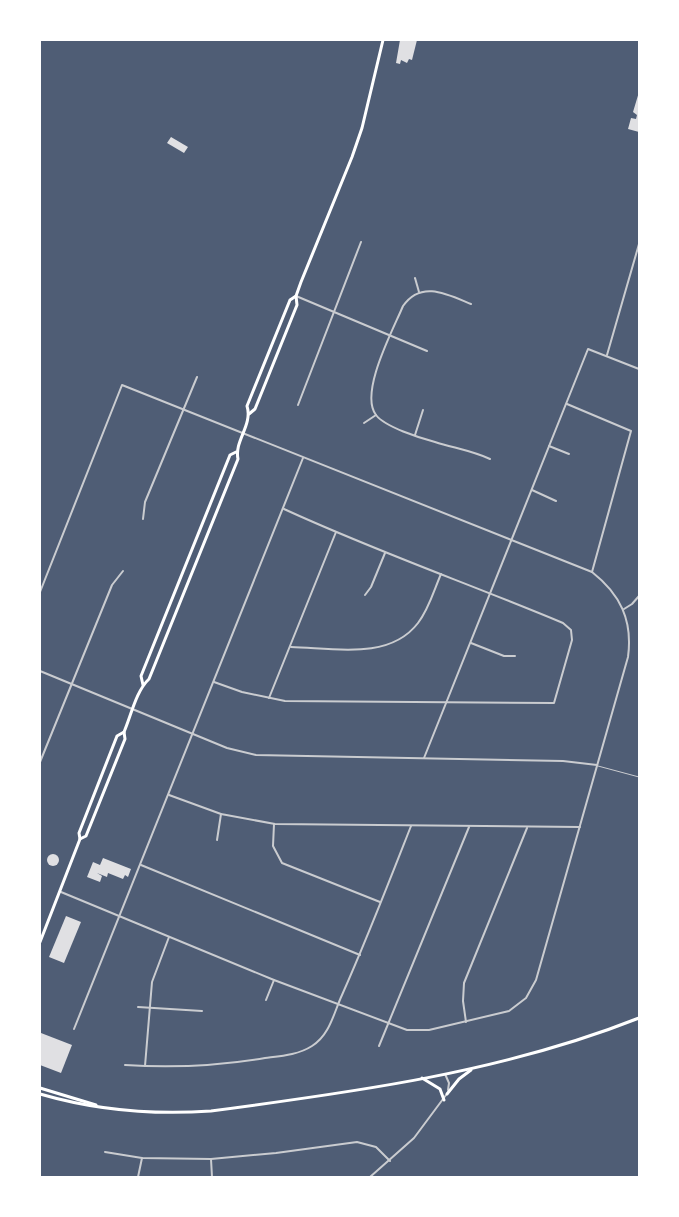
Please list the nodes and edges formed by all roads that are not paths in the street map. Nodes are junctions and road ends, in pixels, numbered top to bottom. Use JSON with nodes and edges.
{"nodes":[{"id":1,"x":383,"y":40,"type":"edge"},
{"id":2,"x":361,"y":242,"type":"dead end"},
{"id":3,"x":639,"y":244,"type":"edge"},
{"id":4,"x":415,"y":278,"type":"dead end"},
{"id":5,"x":420,"y":292,"type":"junction"},
{"id":6,"x":296,"y":296,"type":"junction"},
{"id":7,"x":471,"y":304,"type":"dead end"},
{"id":8,"x":333,"y":310,"type":"junction"},
{"id":9,"x":392,"y":334,"type":"junction"},
{"id":10,"x":427,"y":351,"type":"dead end"},
{"id":11,"x":607,"y":355,"type":"junction"},
{"id":12,"x":639,"y":369,"type":"edge"},
{"id":13,"x":197,"y":377,"type":"dead end"},
{"id":14,"x":298,"y":404,"type":"dead end"},
{"id":15,"x":566,"y":404,"type":"junction"},
{"id":16,"x":183,"y":408,"type":"junction"},
{"id":17,"x":423,"y":410,"type":"dead end"},
{"id":18,"x":249,"y":414,"type":"junction"},
{"id":19,"x":376,"y":416,"type":"junction"},
{"id":20,"x":364,"y":422,"type":"dead end"},
{"id":21,"x":244,"y":432,"type":"junction"},
{"id":22,"x":415,"y":435,"type":"junction"},
{"id":23,"x":549,"y":446,"type":"junction"},
{"id":24,"x":236,"y":452,"type":"junction"},
{"id":25,"x":569,"y":454,"type":"dead end"},
{"id":26,"x":303,"y":457,"type":"junction"},
{"id":27,"x":490,"y":460,"type":"dead end"},
{"id":28,"x":532,"y":490,"type":"junction"},
{"id":29,"x":556,"y":500,"type":"dead end"},
{"id":30,"x":284,"y":509,"type":"junction"},
{"id":31,"x":143,"y":519,"type":"dead end"},
{"id":32,"x":336,"y":532,"type":"junction"},
{"id":33,"x":512,"y":540,"type":"junction"},
{"id":34,"x":385,"y":553,"type":"junction"},
{"id":35,"x":122,"y":571,"type":"dead end"},
{"id":36,"x":592,"y":572,"type":"junction"},
{"id":37,"x":441,"y":574,"type":"junction"},
{"id":38,"x":40,"y":592,"type":"edge"},
{"id":39,"x":491,"y":592,"type":"junction"},
{"id":40,"x":365,"y":594,"type":"dead end"},
{"id":41,"x":639,"y":596,"type":"edge"},
{"id":42,"x":624,"y":609,"type":"junction"},
{"id":43,"x":471,"y":643,"type":"junction"},
{"id":44,"x":291,"y":647,"type":"junction"},
{"id":45,"x":515,"y":656,"type":"dead end"},
{"id":46,"x":40,"y":672,"type":"edge"},
{"id":47,"x":214,"y":682,"type":"junction"},
{"id":48,"x":143,"y":684,"type":"junction"},
{"id":49,"x":72,"y":685,"type":"junction"},
{"id":50,"x":269,"y":698,"type":"junction"},
{"id":51,"x":446,"y":703,"type":"junction"},
{"id":52,"x":134,"y":708,"type":"junction"},
{"id":53,"x":124,"y":732,"type":"junction"},
{"id":54,"x":194,"y":733,"type":"junction"},
{"id":55,"x":424,"y":758,"type":"junction"},
{"id":56,"x":40,"y":762,"type":"edge"},
{"id":57,"x":597,"y":765,"type":"junction"},
{"id":58,"x":639,"y":777,"type":"edge"},
{"id":59,"x":169,"y":795,"type":"junction"},
{"id":60,"x":221,"y":814,"type":"junction"},
{"id":61,"x":274,"y":824,"type":"junction"},
{"id":62,"x":411,"y":826,"type":"junction"},
{"id":63,"x":470,"y":827,"type":"junction"},
{"id":64,"x":581,"y":827,"type":"junction"},
{"id":65,"x":528,"y":828,"type":"junction"},
{"id":66,"x":80,"y":839,"type":"junction"},
{"id":67,"x":217,"y":840,"type":"dead end"},
{"id":68,"x":141,"y":865,"type":"junction"},
{"id":69,"x":60,"y":892,"type":"junction"},
{"id":70,"x":381,"y":903,"type":"junction"},
{"id":71,"x":119,"y":916,"type":"junction"},
{"id":72,"x":169,"y":937,"type":"junction"},
{"id":73,"x":40,"y":942,"type":"edge"},
{"id":74,"x":360,"y":955,"type":"junction"},
{"id":75,"x":274,"y":980,"type":"junction"},
{"id":76,"x":266,"y":1000,"type":"dead end"},
{"id":77,"x":338,"y":1004,"type":"junction"},
{"id":78,"x":138,"y":1008,"type":"dead end"},
{"id":79,"x":149,"y":1009,"type":"junction"},
{"id":80,"x":202,"y":1012,"type":"dead end"},
{"id":81,"x":639,"y":1018,"type":"edge"},
{"id":82,"x":466,"y":1022,"type":"junction"},
{"id":83,"x":388,"y":1024,"type":"junction"},
{"id":84,"x":74,"y":1029,"type":"dead end"},
{"id":85,"x":379,"y":1046,"type":"dead end"},
{"id":86,"x":125,"y":1065,"type":"dead end"},
{"id":87,"x":145,"y":1066,"type":"junction"},
{"id":88,"x":473,"y":1069,"type":"junction"},
{"id":89,"x":445,"y":1074,"type":"junction"},
{"id":90,"x":422,"y":1078,"type":"junction"},
{"id":91,"x":40,"y":1088,"type":"edge"},
{"id":92,"x":40,"y":1094,"type":"edge"},
{"id":93,"x":447,"y":1094,"type":"junction"},
{"id":94,"x":444,"y":1100,"type":"junction"},
{"id":95,"x":99,"y":1106,"type":"junction"},
{"id":96,"x":105,"y":1152,"type":"dead end"},
{"id":97,"x":142,"y":1158,"type":"junction"},
{"id":98,"x":211,"y":1159,"type":"junction"},
{"id":99,"x":390,"y":1161,"type":"junction"},
{"id":100,"x":138,"y":1177,"type":"edge"},
{"id":101,"x":212,"y":1177,"type":"edge"},
{"id":102,"x":370,"y":1177,"type":"edge"}],
"edges":[{"from":1,"to":6,"type":"main road"},
{"from":2,"to":8,"type":"street"},
{"from":3,"to":11,"type":"street"},
{"from":4,"to":5,"type":"street"},
{"from":5,"to":7,"type":"street"},
{"from":5,"to":9,"type":"street"},
{"from":6,"to":8,"type":"street"},
{"from":6,"to":18,"type":"main road"},
{"from":6,"to":18,"type":"main road"},
{"from":8,"to":9,"type":"street"},
{"from":8,"to":14,"type":"street"},
{"from":9,"to":10,"type":"street"},
{"from":9,"to":19,"type":"street"},
{"from":11,"to":12,"type":"street"},
{"from":11,"to":15,"type":"street"},
{"from":13,"to":16,"type":"street"},
{"from":15,"to":23,"type":"street"},
{"from":15,"to":36,"type":"street"},
{"from":16,"to":21,"type":"street"},
{"from":16,"to":31,"type":"street"},
{"from":16,"to":38,"type":"street"},
{"from":17,"to":22,"type":"street"},
{"from":18,"to":21,"type":"main road"},
{"from":19,"to":20,"type":"street"},
{"from":19,"to":22,"type":"street"},
{"from":21,"to":24,"type":"main road"},
{"from":21,"to":26,"type":"street"},
{"from":22,"to":27,"type":"street"},
{"from":23,"to":25,"type":"street"},
{"from":23,"to":28,"type":"street"},
{"from":24,"to":48,"type":"main road"},
{"from":24,"to":48,"type":"main road"},
{"from":26,"to":30,"type":"street"},
{"from":26,"to":33,"type":"street"},
{"from":28,"to":29,"type":"street"},
{"from":28,"to":33,"type":"street"},
{"from":30,"to":32,"type":"street"},
{"from":30,"to":47,"type":"street"},
{"from":32,"to":34,"type":"street"},
{"from":32,"to":44,"type":"street"},
{"from":33,"to":36,"type":"street"},
{"from":33,"to":39,"type":"street"},
{"from":34,"to":37,"type":"street"},
{"from":34,"to":40,"type":"street"},
{"from":35,"to":49,"type":"street"},
{"from":36,"to":42,"type":"street"},
{"from":37,"to":39,"type":"street"},
{"from":37,"to":44,"type":"street"},
{"from":39,"to":43,"type":"street"},
{"from":39,"to":51,"type":"street"},
{"from":41,"to":42,"type":"street"},
{"from":42,"to":57,"type":"street"},
{"from":43,"to":45,"type":"street"},
{"from":43,"to":51,"type":"street"},
{"from":44,"to":50,"type":"street"},
{"from":46,"to":49,"type":"street"},
{"from":47,"to":50,"type":"street"},
{"from":47,"to":54,"type":"street"},
{"from":48,"to":52,"type":"main road"},
{"from":49,"to":52,"type":"street"},
{"from":49,"to":56,"type":"street"},
{"from":50,"to":51,"type":"street"},
{"from":51,"to":55,"type":"street"},
{"from":52,"to":53,"type":"main road"},
{"from":52,"to":54,"type":"street"},
{"from":53,"to":66,"type":"main road"},
{"from":53,"to":66,"type":"main road"},
{"from":54,"to":55,"type":"street"},
{"from":54,"to":59,"type":"street"},
{"from":55,"to":57,"type":"street"},
{"from":57,"to":58,"type":"lane"},
{"from":57,"to":64,"type":"street"},
{"from":59,"to":60,"type":"street"},
{"from":59,"to":68,"type":"street"},
{"from":60,"to":61,"type":"street"},
{"from":60,"to":67,"type":"street"},
{"from":61,"to":62,"type":"street"},
{"from":61,"to":70,"type":"street"},
{"from":62,"to":63,"type":"street"},
{"from":62,"to":70,"type":"street"},
{"from":63,"to":65,"type":"street"},
{"from":63,"to":83,"type":"street"},
{"from":64,"to":65,"type":"street"},
{"from":64,"to":82,"type":"street"},
{"from":65,"to":82,"type":"street"},
{"from":66,"to":69,"type":"main road"},
{"from":68,"to":71,"type":"street"},
{"from":68,"to":74,"type":"street"},
{"from":69,"to":71,"type":"street"},
{"from":69,"to":73,"type":"main road"},
{"from":70,"to":74,"type":"street"},
{"from":71,"to":72,"type":"street"},
{"from":71,"to":84,"type":"street"},
{"from":72,"to":75,"type":"street"},
{"from":72,"to":79,"type":"street"},
{"from":74,"to":77,"type":"street"},
{"from":75,"to":76,"type":"street"},
{"from":75,"to":77,"type":"street"},
{"from":77,"to":83,"type":"street"},
{"from":77,"to":87,"type":"street"},
{"from":78,"to":79,"type":"street"},
{"from":79,"to":80,"type":"street"},
{"from":79,"to":87,"type":"street"},
{"from":81,"to":88,"type":"main road"},
{"from":82,"to":83,"type":"street"},
{"from":83,"to":85,"type":"street"},
{"from":86,"to":87,"type":"street"},
{"from":88,"to":89,"type":"main road"},
{"from":88,"to":93,"type":"main road"},
{"from":89,"to":90,"type":"main road"},
{"from":89,"to":93,"type":"street"},
{"from":90,"to":94,"type":"main road"},
{"from":90,"to":95,"type":"main road"},
{"from":91,"to":95,"type":"main road"},
{"from":92,"to":95,"type":"main road"},
{"from":93,"to":94,"type":"street"},
{"from":94,"to":99,"type":"street"},
{"from":96,"to":97,"type":"street"},
{"from":97,"to":98,"type":"street"},
{"from":97,"to":100,"type":"street"},
{"from":98,"to":99,"type":"street"},
{"from":98,"to":101,"type":"street"},
{"from":99,"to":102,"type":"street"}]}
